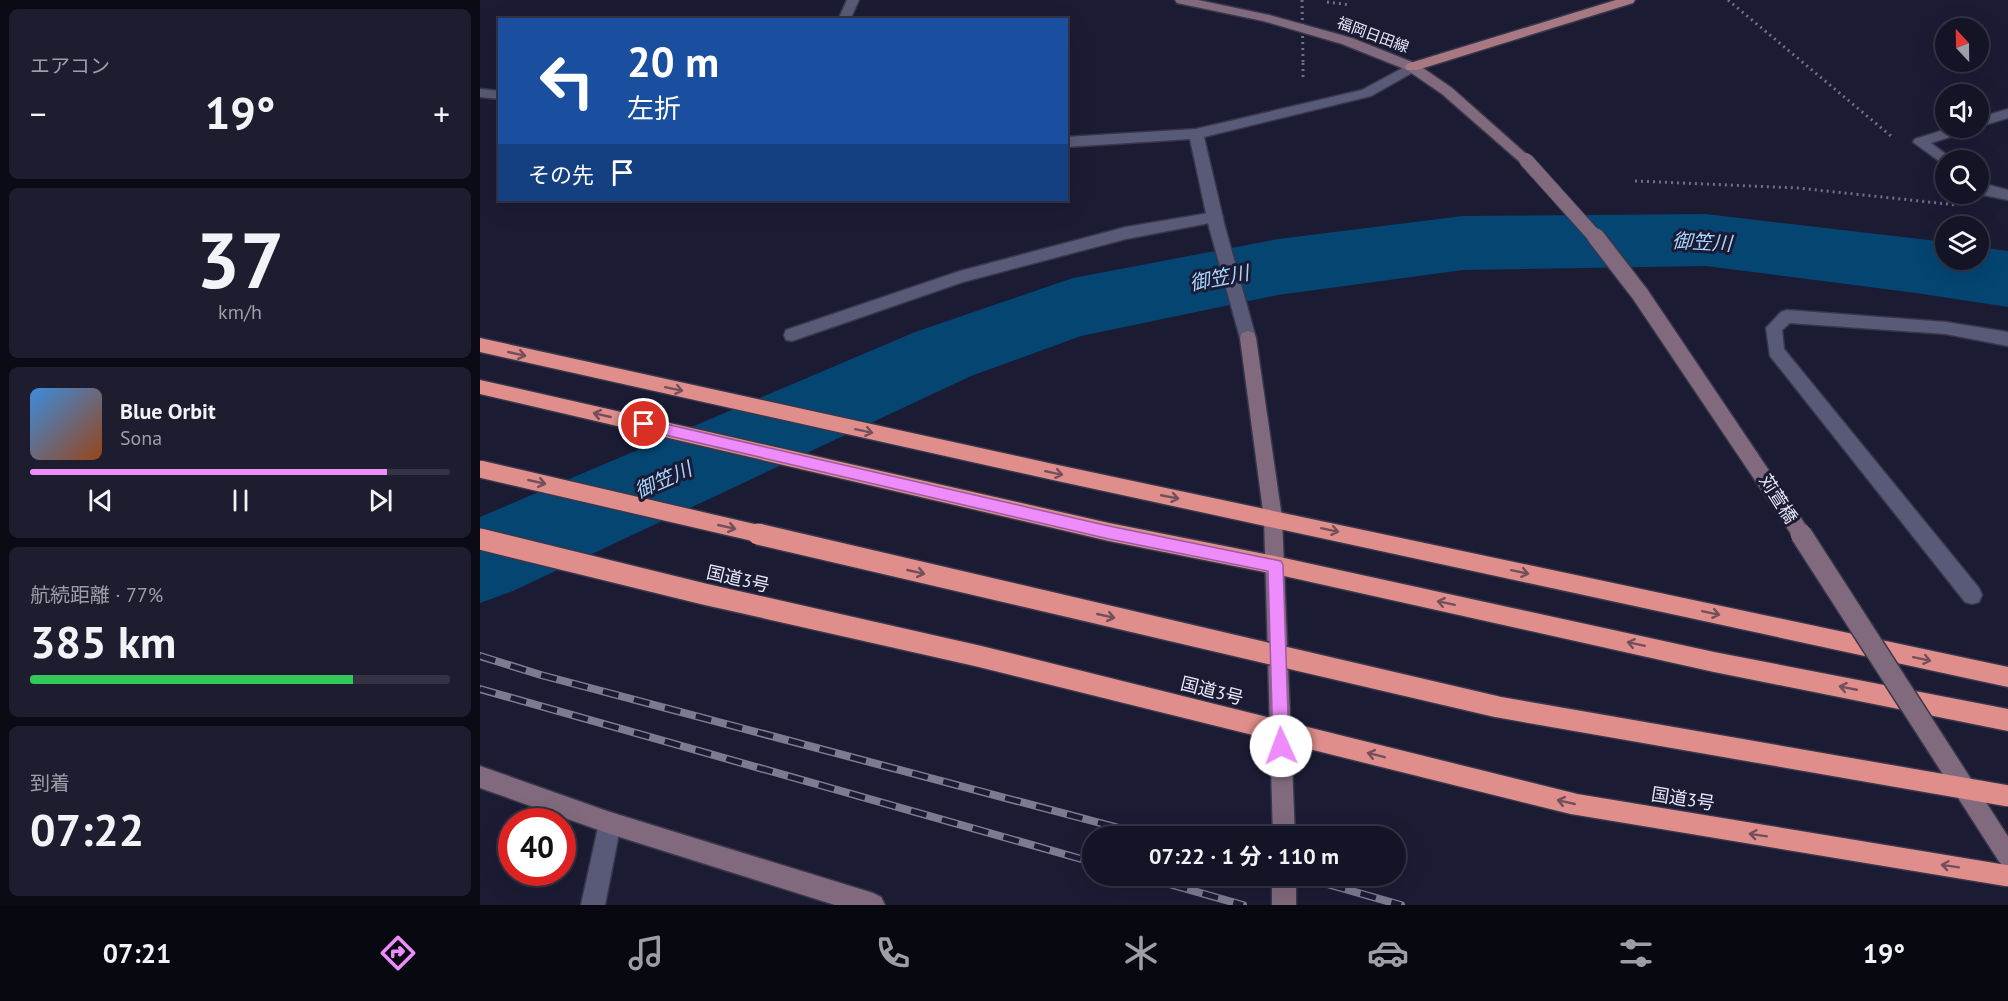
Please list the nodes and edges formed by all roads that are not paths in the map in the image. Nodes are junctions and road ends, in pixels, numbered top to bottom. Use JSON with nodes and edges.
{"nodes":[{"id":1,"x":853,"y":0,"type":"edge"},
{"id":2,"x":1180,"y":0,"type":"edge"},
{"id":3,"x":1629,"y":0,"type":"edge"},
{"id":4,"x":845,"y":18,"type":"edge"},
{"id":5,"x":1412,"y":67,"type":"junction"},
{"id":6,"x":480,"y":93,"type":"edge"},
{"id":7,"x":498,"y":95,"type":"edge"},
{"id":8,"x":2008,"y":113,"type":"edge"},
{"id":9,"x":1989,"y":119,"type":"edge"},
{"id":10,"x":1196,"y":134,"type":"junction"},
{"id":11,"x":1935,"y":137,"type":"edge"},
{"id":12,"x":1068,"y":142,"type":"edge"},
{"id":13,"x":1935,"y":153,"type":"edge"},
{"id":14,"x":1526,"y":160,"type":"joint"},
{"id":15,"x":1989,"y":191,"type":"edge"},
{"id":16,"x":2008,"y":195,"type":"edge"},
{"id":17,"x":1216,"y":222,"type":"junction"},
{"id":18,"x":792,"y":335,"type":"dead end"},
{"id":19,"x":1248,"y":338,"type":"joint"},
{"id":20,"x":2008,"y":339,"type":"edge"},
{"id":21,"x":480,"y":345,"type":"edge"},
{"id":22,"x":480,"y":387,"type":"edge"},
{"id":23,"x":480,"y":469,"type":"edge"},
{"id":24,"x":1272,"y":518,"type":"junction"},
{"id":25,"x":480,"y":539,"type":"edge"},
{"id":26,"x":1275,"y":565,"type":"junction"},
{"id":27,"x":1972,"y":595,"type":"dead end"},
{"id":28,"x":2008,"y":677,"type":"edge"},
{"id":29,"x":2008,"y":720,"type":"edge"},
{"id":30,"x":480,"y":777,"type":"edge"},
{"id":31,"x":2008,"y":796,"type":"edge"},
{"id":32,"x":609,"y":823,"type":"junction"},
{"id":33,"x":1284,"y":826,"type":"edge"},
{"id":34,"x":2008,"y":856,"type":"edge"},
{"id":35,"x":2008,"y":876,"type":"edge"},
{"id":36,"x":1284,"y":886,"type":"edge"},
{"id":37,"x":592,"y":905,"type":"edge"},
{"id":38,"x":873,"y":905,"type":"edge"},
{"id":39,"x":1284,"y":905,"type":"edge"}],
"edges":[{"from":1,"to":4,"type":"street"},
{"from":2,"to":5,"type":"main road","name":"福岡日田線"},
{"from":3,"to":5,"type":"main road"},
{"from":5,"to":10,"type":"street"},
{"from":5,"to":14,"type":"main road","name":"福岡日田線"},
{"from":6,"to":7,"type":"street"},
{"from":8,"to":9,"type":"street"},
{"from":10,"to":12,"type":"street"},
{"from":10,"to":17,"type":"street"},
{"from":11,"to":13,"type":"street"},
{"from":14,"to":34,"type":"main road","name":"苅萱橋","bridge":true},
{"from":15,"to":16,"type":"street"},
{"from":17,"to":18,"type":"street"},
{"from":17,"to":19,"type":"street"},
{"from":19,"to":24,"type":"main road"},
{"from":20,"to":27,"type":"street"},
{"from":21,"to":24,"type":"highway","one_way":true},
{"from":26,"to":22,"type":"highway","one_way":true},
{"from":23,"to":31,"type":"highway","one_way":true,"bridge":true},
{"from":24,"to":26,"type":"main road"},
{"from":24,"to":28,"type":"highway","one_way":true},
{"from":35,"to":25,"type":"highway","name":"国道3号","one_way":true,"bridge":true},
{"from":29,"to":26,"type":"highway","one_way":true},
{"from":26,"to":33,"type":"main road"},
{"from":30,"to":32,"type":"main road"},
{"from":32,"to":37,"type":"street"},
{"from":32,"to":38,"type":"main road"},
{"from":36,"to":39,"type":"main road"}]}
